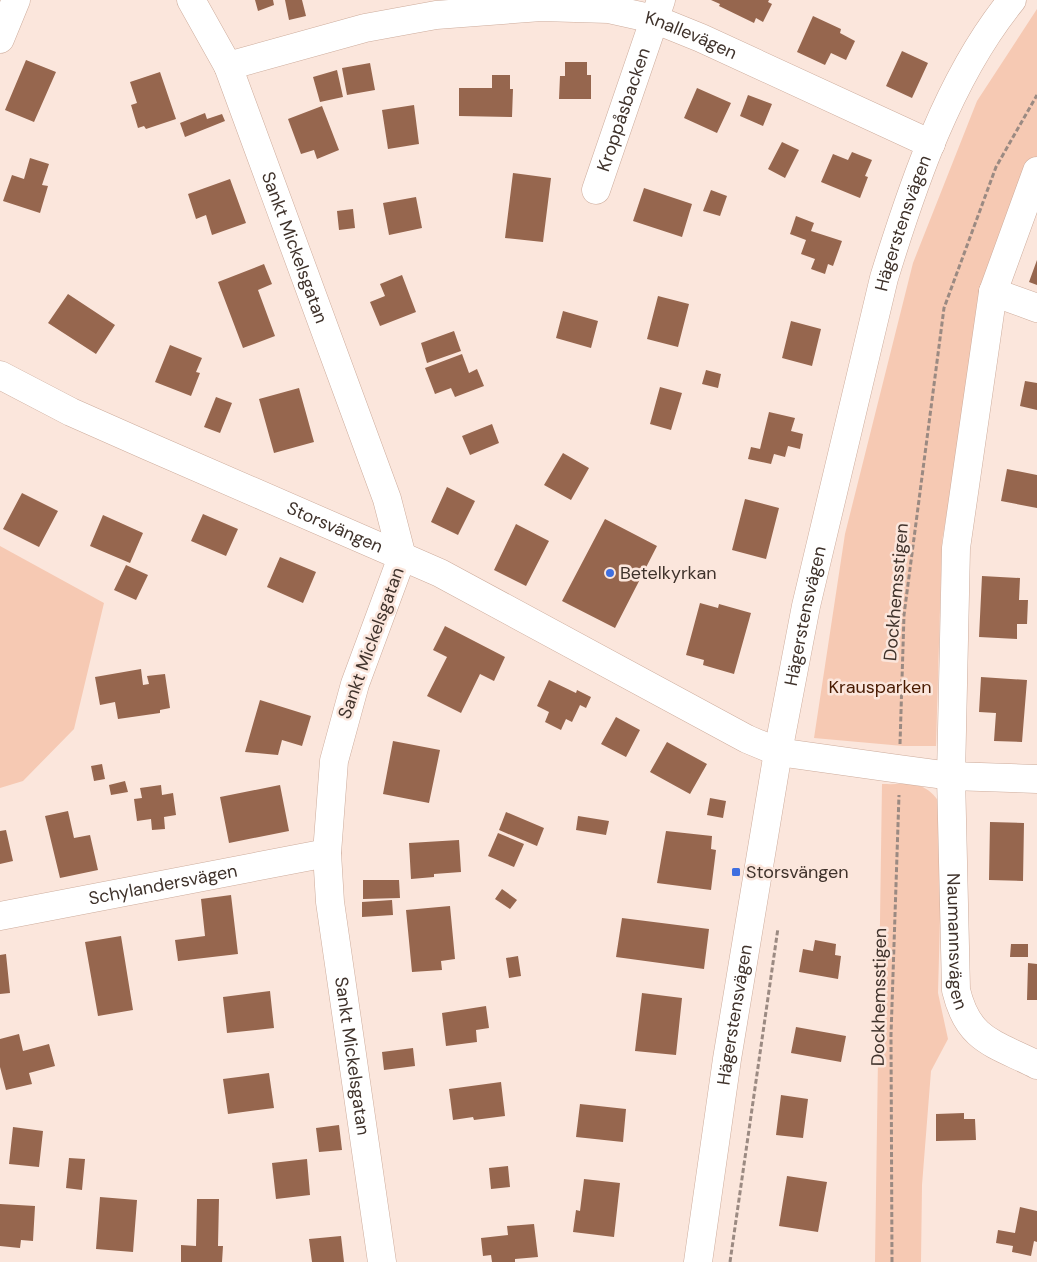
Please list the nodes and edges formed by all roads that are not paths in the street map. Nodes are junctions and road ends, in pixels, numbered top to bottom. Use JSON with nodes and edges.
{"nodes":[{"id":1,"x":16,"y":0,"type":"edge"},
{"id":2,"x":191,"y":0,"type":"edge"},
{"id":3,"x":1012,"y":0,"type":"edge"},
{"id":4,"x":658,"y":10,"type":"edge"},
{"id":5,"x":0,"y":39,"type":"edge"},
{"id":6,"x":228,"y":66,"type":"junction"},
{"id":7,"x":931,"y":144,"type":"junction"},
{"id":8,"x":1037,"y":171,"type":"edge"},
{"id":9,"x":596,"y":190,"type":"dead end"},
{"id":10,"x":992,"y":292,"type":"junction"},
{"id":11,"x":1037,"y":308,"type":"edge"},
{"id":12,"x":0,"y":375,"type":"edge"},
{"id":13,"x":402,"y":557,"type":"junction"},
{"id":14,"x":778,"y":752,"type":"junction"},
{"id":15,"x":950,"y":776,"type":"junction"},
{"id":16,"x":1037,"y":779,"type":"edge"},
{"id":17,"x":327,"y":853,"type":"junction"},
{"id":18,"x":0,"y":916,"type":"edge"},
{"id":19,"x":1037,"y":1065,"type":"edge"},
{"id":20,"x":382,"y":1262,"type":"edge"},
{"id":21,"x":698,"y":1262,"type":"edge"}],
"edges":[{"from":1,"to":5,"type":"street"},
{"from":2,"to":6,"type":"street","name":"Sankt Mickelsgatan"},
{"from":3,"to":7,"type":"street","name":"Hägerstensvägen"},
{"from":4,"to":6,"type":"street","name":"Knallevägen"},
{"from":4,"to":7,"type":"street","name":"Knallevägen"},
{"from":4,"to":9,"type":"street","name":"Kroppåsbacken"},
{"from":6,"to":13,"type":"street","name":"Sankt Mickelsgatan"},
{"from":7,"to":14,"type":"street","name":"Hägerstensvägen"},
{"from":8,"to":10,"type":"street"},
{"from":10,"to":11,"type":"street"},
{"from":10,"to":15,"type":"street"},
{"from":12,"to":13,"type":"street","name":"Storsvängen"},
{"from":13,"to":14,"type":"street","name":"Storsvängen"},
{"from":13,"to":17,"type":"street","name":"Sankt Mickelsgatan"},
{"from":14,"to":15,"type":"street","name":"Storsvängen"},
{"from":14,"to":21,"type":"street","name":"Hägerstensvägen"},
{"from":15,"to":16,"type":"street","name":"Storsvängen"},
{"from":15,"to":19,"type":"street","name":"Naumannsvägen"},
{"from":17,"to":18,"type":"street","name":"Schylandersvägen"},
{"from":17,"to":20,"type":"street","name":"Sankt Mickelsgatan"}]}
